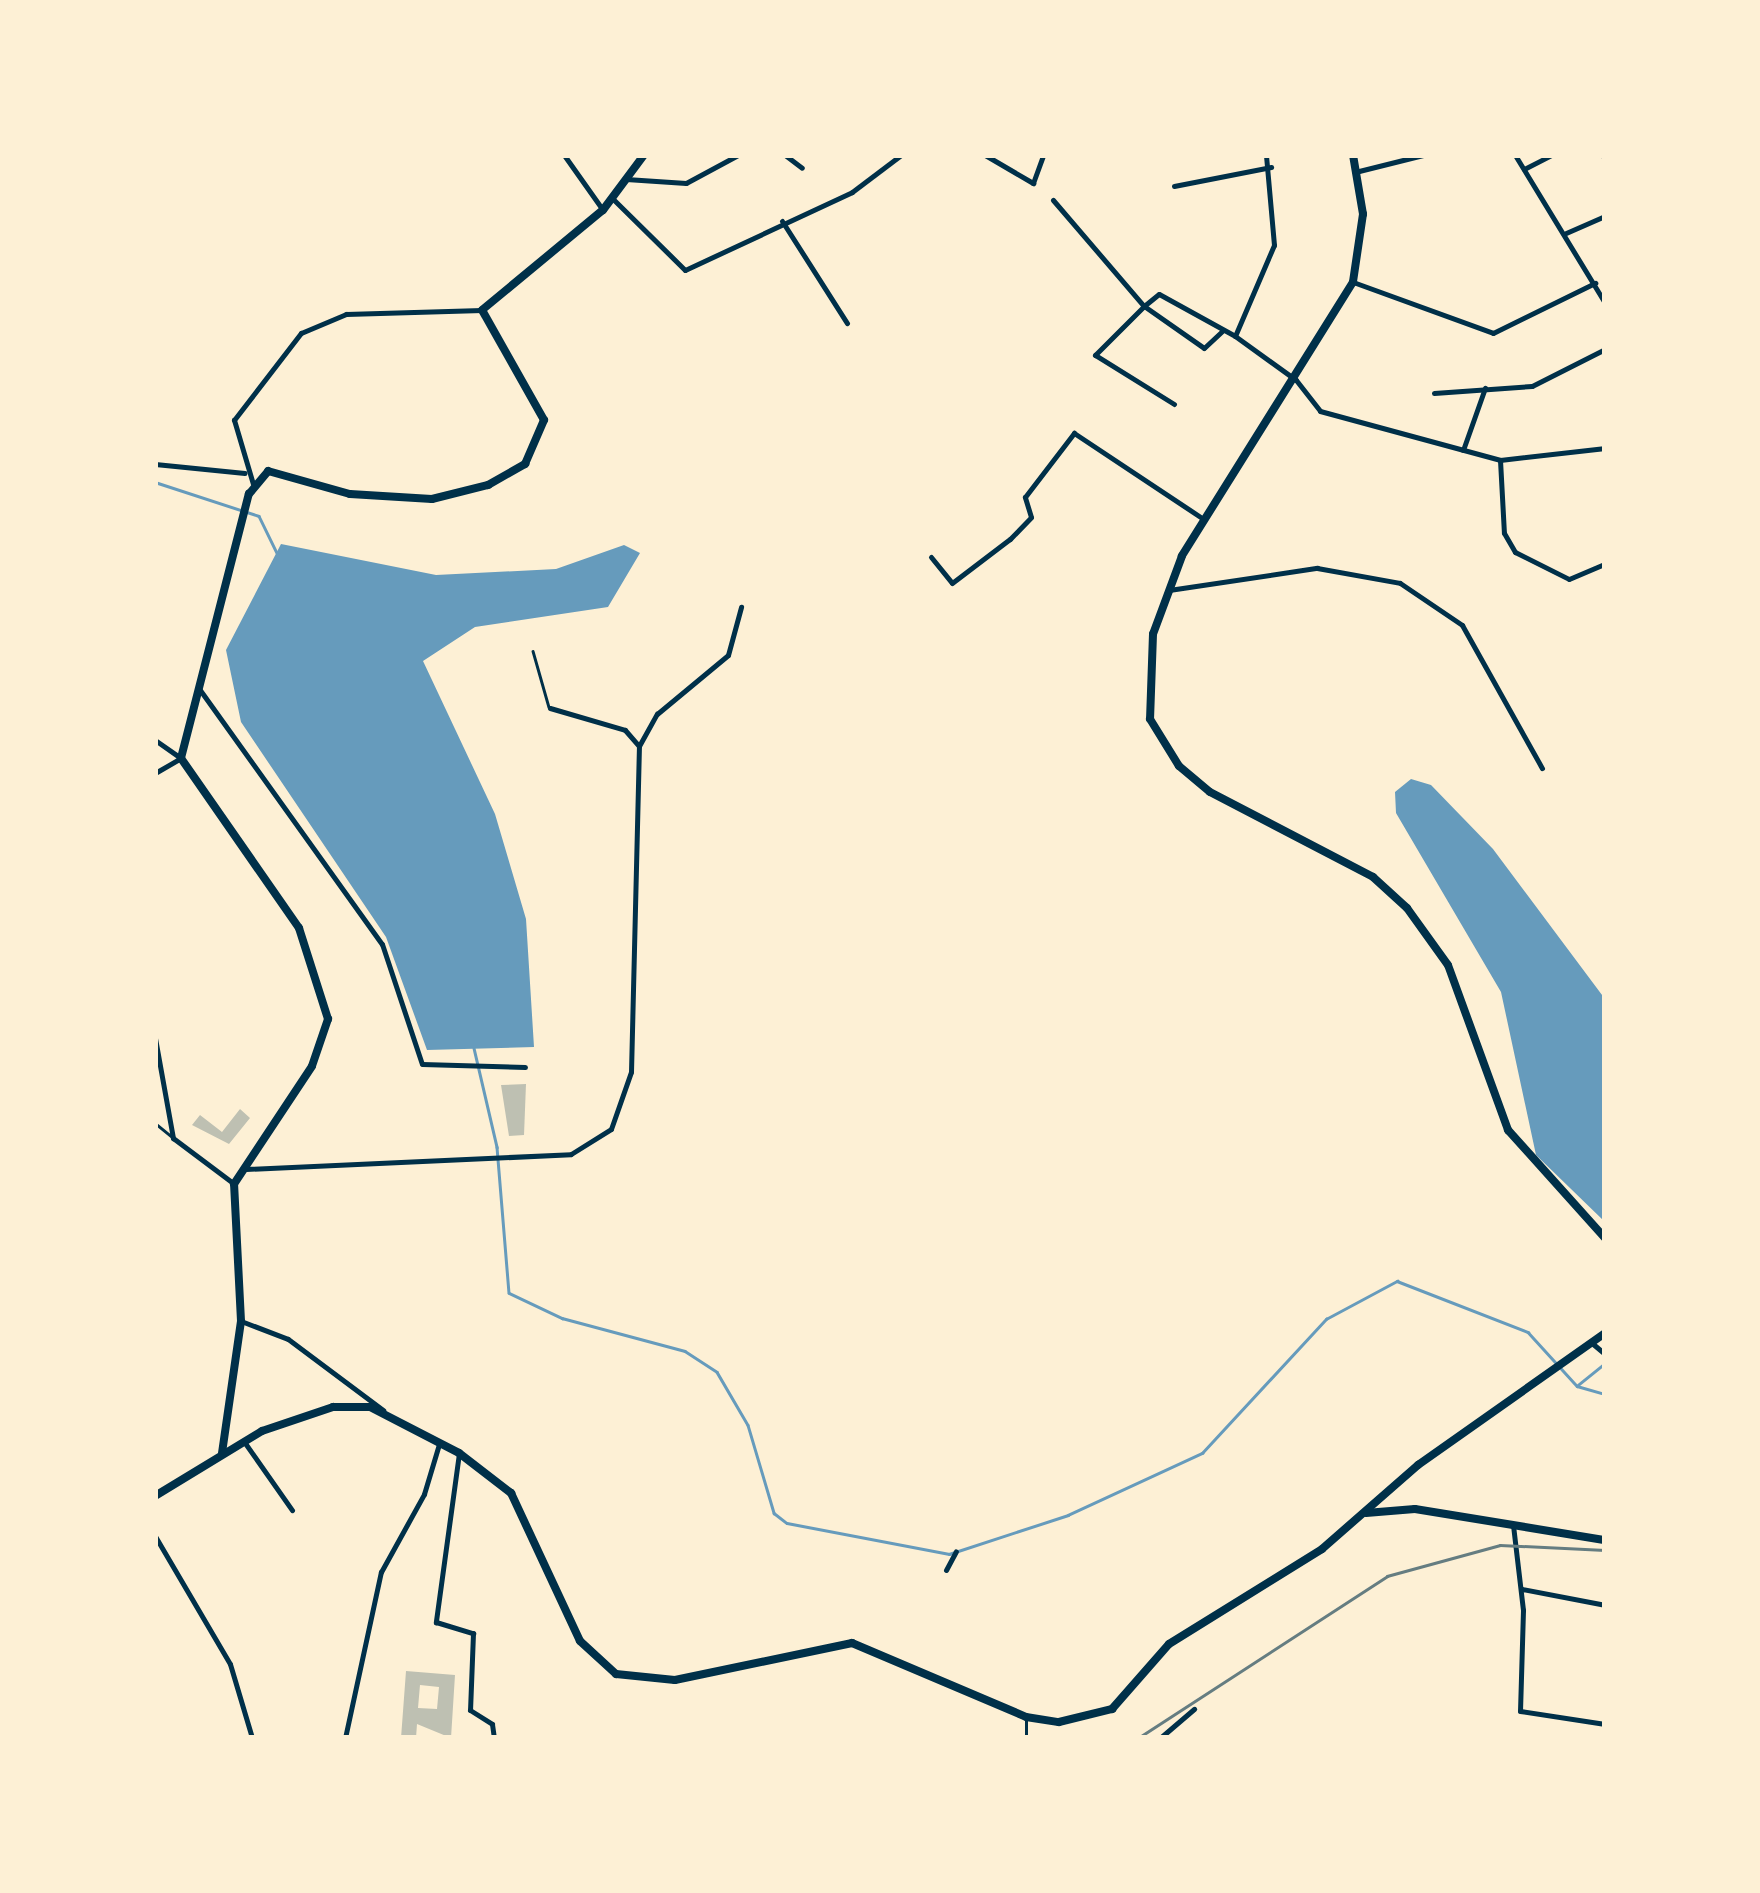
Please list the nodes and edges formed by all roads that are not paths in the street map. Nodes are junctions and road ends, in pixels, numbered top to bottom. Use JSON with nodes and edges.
{"nodes":[{"id":1,"x":564,"y":155,"type":"edge"},
{"id":2,"x":644,"y":155,"type":"edge"},
{"id":3,"x":738,"y":155,"type":"edge"},
{"id":4,"x":785,"y":155,"type":"edge"},
{"id":5,"x":901,"y":155,"type":"edge"},
{"id":6,"x":984,"y":155,"type":"edge"},
{"id":7,"x":1043,"y":155,"type":"edge"},
{"id":8,"x":1266,"y":155,"type":"edge"},
{"id":9,"x":1353,"y":155,"type":"edge"},
{"id":10,"x":1423,"y":155,"type":"edge"},
{"id":11,"x":1515,"y":155,"type":"edge"},
{"id":12,"x":1551,"y":155,"type":"edge"},
{"id":13,"x":1271,"y":167,"type":"junction"},
{"id":14,"x":802,"y":168,"type":"dead end"},
{"id":15,"x":1524,"y":168,"type":"junction"},
{"id":16,"x":1359,"y":170,"type":"junction"},
{"id":17,"x":626,"y":179,"type":"junction"},
{"id":18,"x":1174,"y":186,"type":"dead end"},
{"id":19,"x":612,"y":198,"type":"junction"},
{"id":20,"x":1053,"y":200,"type":"dead end"},
{"id":21,"x":603,"y":210,"type":"junction"},
{"id":22,"x":1605,"y":216,"type":"edge"},
{"id":23,"x":782,"y":221,"type":"junction"},
{"id":24,"x":1566,"y":233,"type":"junction"},
{"id":25,"x":1353,"y":282,"type":"junction"},
{"id":26,"x":1595,"y":283,"type":"junction"},
{"id":27,"x":1605,"y":303,"type":"edge"},
{"id":28,"x":1144,"y":306,"type":"junction"},
{"id":29,"x":482,"y":310,"type":"junction"},
{"id":30,"x":847,"y":323,"type":"dead end"},
{"id":31,"x":1224,"y":330,"type":"junction"},
{"id":32,"x":1235,"y":336,"type":"junction"},
{"id":33,"x":1605,"y":349,"type":"edge"},
{"id":34,"x":1296,"y":380,"type":"junction"},
{"id":35,"x":1485,"y":388,"type":"junction"},
{"id":36,"x":1434,"y":393,"type":"dead end"},
{"id":37,"x":1174,"y":404,"type":"dead end"},
{"id":38,"x":1605,"y":448,"type":"edge"},
{"id":39,"x":1463,"y":450,"type":"junction"},
{"id":40,"x":1500,"y":460,"type":"junction"},
{"id":41,"x":155,"y":464,"type":"edge"},
{"id":42,"x":246,"y":473,"type":"junction"},
{"id":43,"x":253,"y":484,"type":"junction"},
{"id":44,"x":1202,"y":518,"type":"junction"},
{"id":45,"x":930,"y":557,"type":"dead end"},
{"id":46,"x":1605,"y":564,"type":"edge"},
{"id":47,"x":1166,"y":590,"type":"junction"},
{"id":48,"x":742,"y":607,"type":"dead end"},
{"id":49,"x":533,"y":652,"type":"dead end"},
{"id":50,"x":197,"y":689,"type":"junction"},
{"id":51,"x":550,"y":708,"type":"joint"},
{"id":52,"x":155,"y":740,"type":"edge"},
{"id":53,"x":639,"y":746,"type":"junction"},
{"id":54,"x":181,"y":758,"type":"junction"},
{"id":55,"x":1542,"y":768,"type":"dead end"},
{"id":56,"x":155,"y":773,"type":"edge"},
{"id":57,"x":155,"y":1038,"type":"edge"},
{"id":58,"x":526,"y":1068,"type":"dead end"},
{"id":59,"x":155,"y":1123,"type":"edge"},
{"id":60,"x":173,"y":1138,"type":"junction"},
{"id":61,"x":246,"y":1169,"type":"junction"},
{"id":62,"x":234,"y":1184,"type":"junction"},
{"id":63,"x":1605,"y":1238,"type":"edge"},
{"id":64,"x":240,"y":1321,"type":"junction"},
{"id":65,"x":1605,"y":1333,"type":"edge"},
{"id":66,"x":1594,"y":1344,"type":"junction"},
{"id":67,"x":1605,"y":1354,"type":"edge"},
{"id":68,"x":383,"y":1410,"type":"junction"},
{"id":69,"x":244,"y":1441,"type":"junction"},
{"id":70,"x":440,"y":1441,"type":"junction"},
{"id":71,"x":222,"y":1452,"type":"junction"},
{"id":72,"x":459,"y":1453,"type":"junction"},
{"id":73,"x":155,"y":1496,"type":"edge"},
{"id":74,"x":292,"y":1510,"type":"dead end"},
{"id":75,"x":1366,"y":1513,"type":"junction"},
{"id":76,"x":1512,"y":1522,"type":"junction"},
{"id":77,"x":155,"y":1536,"type":"edge"},
{"id":78,"x":1605,"y":1540,"type":"edge"},
{"id":79,"x":956,"y":1551,"type":"dead end"},
{"id":80,"x":946,"y":1570,"type":"dead end"},
{"id":81,"x":1522,"y":1589,"type":"junction"},
{"id":82,"x":1605,"y":1605,"type":"edge"},
{"id":83,"x":1194,"y":1710,"type":"dead end"},
{"id":84,"x":1026,"y":1717,"type":"junction"},
{"id":85,"x":1605,"y":1724,"type":"edge"},
{"id":86,"x":252,"y":1738,"type":"edge"},
{"id":87,"x":345,"y":1738,"type":"edge"},
{"id":88,"x":494,"y":1738,"type":"edge"},
{"id":89,"x":1026,"y":1738,"type":"edge"},
{"id":90,"x":1160,"y":1738,"type":"edge"}],
"edges":[{"from":1,"to":21,"type":"street"},
{"from":2,"to":17,"type":"main road"},
{"from":3,"to":17,"type":"street"},
{"from":4,"to":14,"type":"street"},
{"from":5,"to":23,"type":"street"},
{"from":6,"to":7,"type":"street"},
{"from":8,"to":13,"type":"street"},
{"from":9,"to":16,"type":"main road"},
{"from":10,"to":16,"type":"street"},
{"from":11,"to":15,"type":"street"},
{"from":12,"to":15,"type":"street"},
{"from":13,"to":18,"type":"street"},
{"from":13,"to":32,"type":"street"},
{"from":15,"to":24,"type":"street"},
{"from":16,"to":25,"type":"main road"},
{"from":17,"to":19,"type":"main road"},
{"from":19,"to":21,"type":"main road"},
{"from":19,"to":23,"type":"street"},
{"from":20,"to":28,"type":"street"},
{"from":21,"to":29,"type":"main road"},
{"from":22,"to":24,"type":"street"},
{"from":23,"to":30,"type":"street"},
{"from":24,"to":26,"type":"street"},
{"from":25,"to":26,"type":"street"},
{"from":25,"to":34,"type":"main road"},
{"from":26,"to":27,"type":"street"},
{"from":28,"to":31,"type":"street"},
{"from":28,"to":31,"type":"street"},
{"from":28,"to":37,"type":"street"},
{"from":29,"to":42,"type":"street"},
{"from":29,"to":43,"type":"main road"},
{"from":31,"to":32,"type":"street"},
{"from":32,"to":34,"type":"street"},
{"from":33,"to":35,"type":"street"},
{"from":34,"to":39,"type":"street"},
{"from":34,"to":44,"type":"main road"},
{"from":35,"to":36,"type":"street"},
{"from":35,"to":39,"type":"street"},
{"from":38,"to":40,"type":"street"},
{"from":39,"to":40,"type":"street"},
{"from":40,"to":46,"type":"street"},
{"from":41,"to":42,"type":"street"},
{"from":42,"to":43,"type":"street"},
{"from":43,"to":50,"type":"main road"},
{"from":44,"to":45,"type":"street"},
{"from":44,"to":47,"type":"main road"},
{"from":47,"to":55,"type":"street"},
{"from":47,"to":63,"type":"main road"},
{"from":48,"to":53,"type":"street"},
{"from":49,"to":51,"type":"lane"},
{"from":50,"to":54,"type":"main road"},
{"from":50,"to":58,"type":"street"},
{"from":51,"to":53,"type":"street"},
{"from":52,"to":54,"type":"street"},
{"from":53,"to":61,"type":"street"},
{"from":54,"to":56,"type":"street"},
{"from":54,"to":61,"type":"main road"},
{"from":57,"to":60,"type":"street"},
{"from":59,"to":60,"type":"lane"},
{"from":60,"to":62,"type":"street"},
{"from":61,"to":62,"type":"main road"},
{"from":62,"to":64,"type":"main road"},
{"from":64,"to":68,"type":"street"},
{"from":64,"to":71,"type":"main road"},
{"from":65,"to":66,"type":"main road"},
{"from":66,"to":67,"type":"street"},
{"from":66,"to":75,"type":"main road"},
{"from":68,"to":69,"type":"main road"},
{"from":68,"to":70,"type":"main road"},
{"from":69,"to":71,"type":"main road"},
{"from":69,"to":74,"type":"street"},
{"from":70,"to":72,"type":"main road"},
{"from":70,"to":87,"type":"street"},
{"from":71,"to":73,"type":"main road"},
{"from":72,"to":84,"type":"main road"},
{"from":72,"to":88,"type":"street"},
{"from":75,"to":76,"type":"main road"},
{"from":75,"to":84,"type":"main road"},
{"from":76,"to":78,"type":"main road"},
{"from":76,"to":81,"type":"street"},
{"from":77,"to":86,"type":"street"},
{"from":79,"to":80,"type":"street"},
{"from":81,"to":82,"type":"street"},
{"from":81,"to":85,"type":"street"},
{"from":83,"to":90,"type":"street"},
{"from":84,"to":89,"type":"lane"}]}
